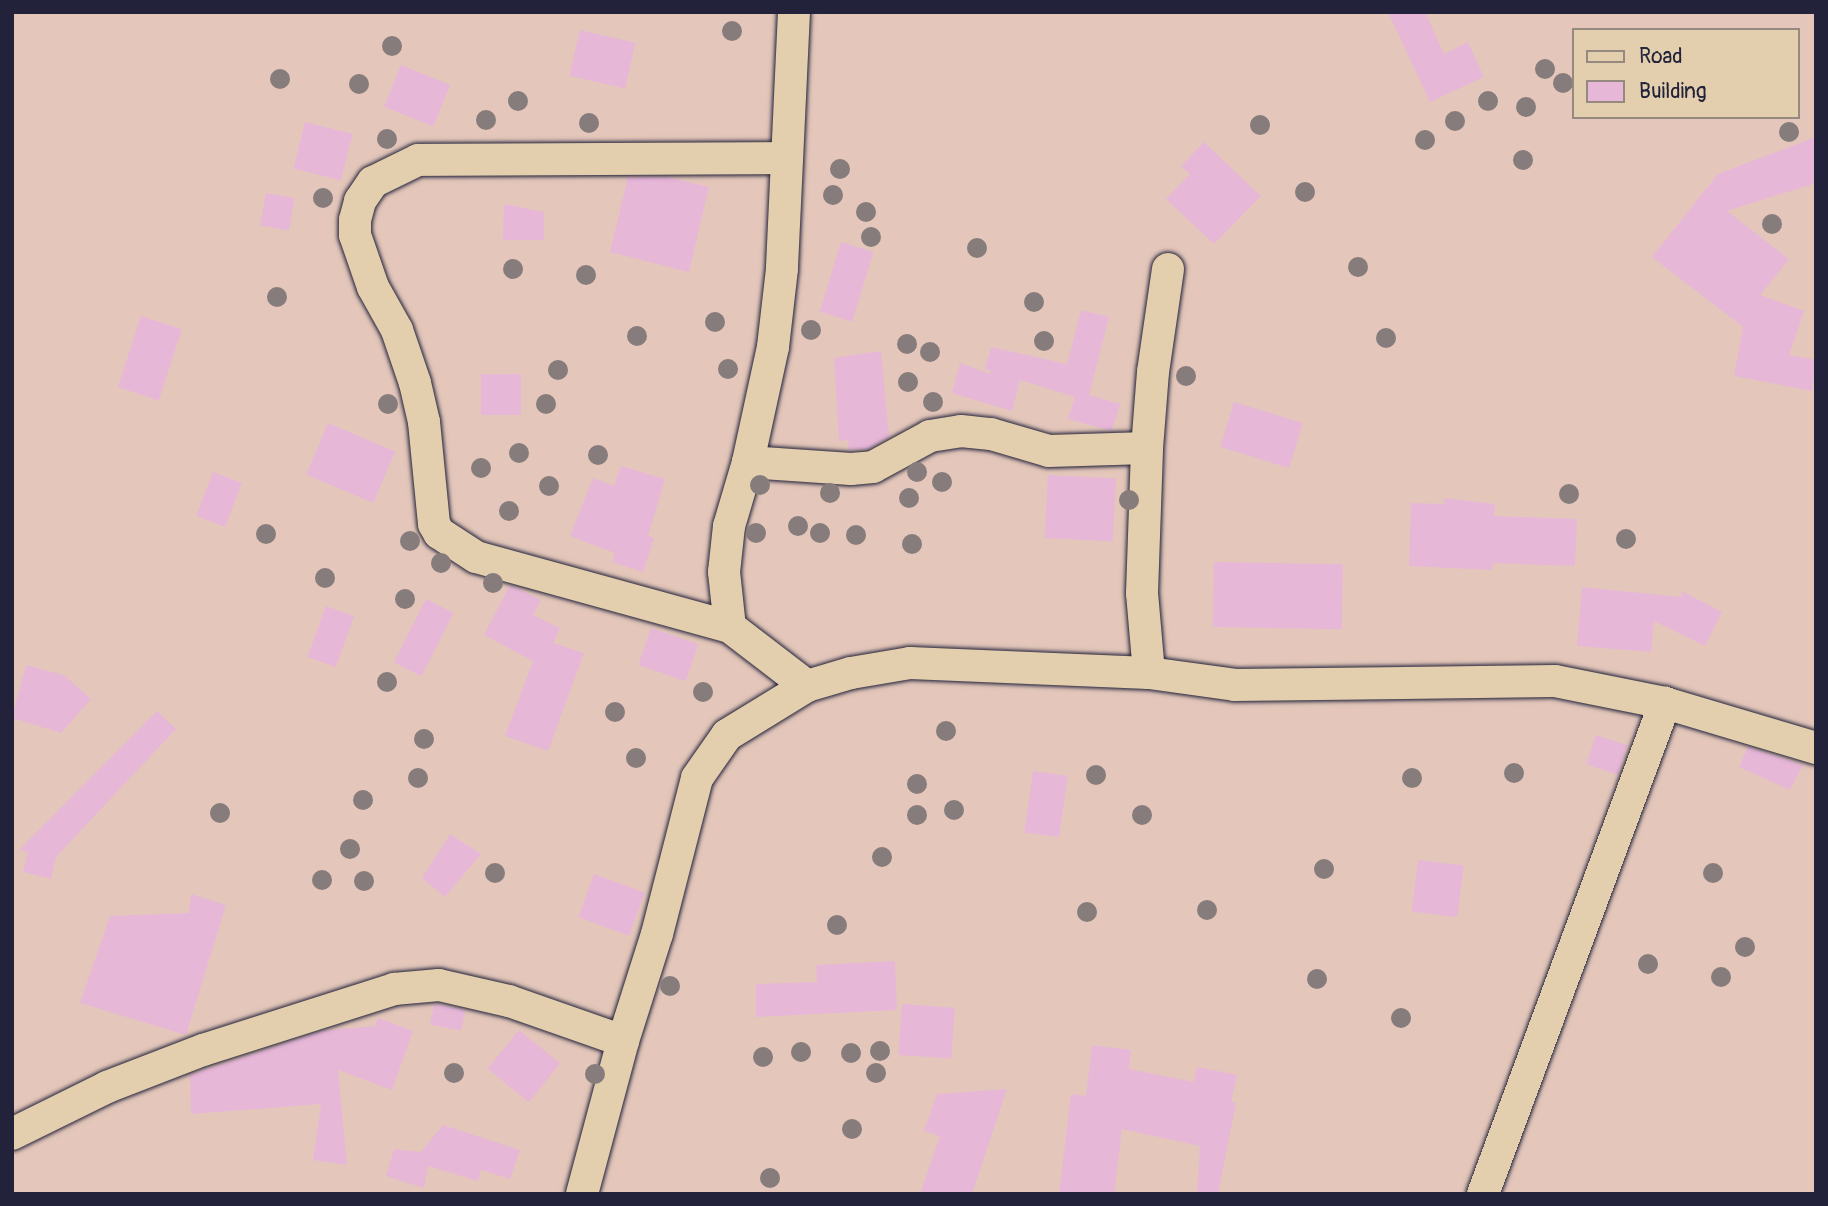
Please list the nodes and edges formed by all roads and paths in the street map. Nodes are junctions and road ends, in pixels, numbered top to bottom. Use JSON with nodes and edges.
{"nodes":[{"id":1,"x":794,"y":12,"type":"edge"},
{"id":2,"x":788,"y":158,"type":"junction"},
{"id":3,"x":1168,"y":269,"type":"dead end"},
{"id":4,"x":1147,"y":448,"type":"junction"},
{"id":5,"x":747,"y":461,"type":"junction"},
{"id":6,"x":730,"y":627,"type":"junction"},
{"id":7,"x":1149,"y":673,"type":"junction"},
{"id":8,"x":807,"y":686,"type":"junction"},
{"id":9,"x":1665,"y":703,"type":"junction"},
{"id":10,"x":1816,"y":748,"type":"edge"},
{"id":11,"x":623,"y":1041,"type":"junction"},
{"id":12,"x":12,"y":1133,"type":"edge"},
{"id":13,"x":582,"y":1194,"type":"edge"},
{"id":14,"x":1483,"y":1194,"type":"edge"}],
"edges":[{"from":1,"to":2,"type":"street"},
{"from":2,"to":5,"type":"street"},
{"from":2,"to":6,"type":"street"},
{"from":3,"to":4,"type":"street"},
{"from":4,"to":5,"type":"street"},
{"from":4,"to":7,"type":"street"},
{"from":5,"to":6,"type":"street"},
{"from":6,"to":8,"type":"street"},
{"from":7,"to":8,"type":"street"},
{"from":7,"to":9,"type":"street"},
{"from":8,"to":11,"type":"street"},
{"from":9,"to":10,"type":"street"},
{"from":9,"to":14,"type":"street"},
{"from":11,"to":12,"type":"street"},
{"from":11,"to":13,"type":"street"}]}
